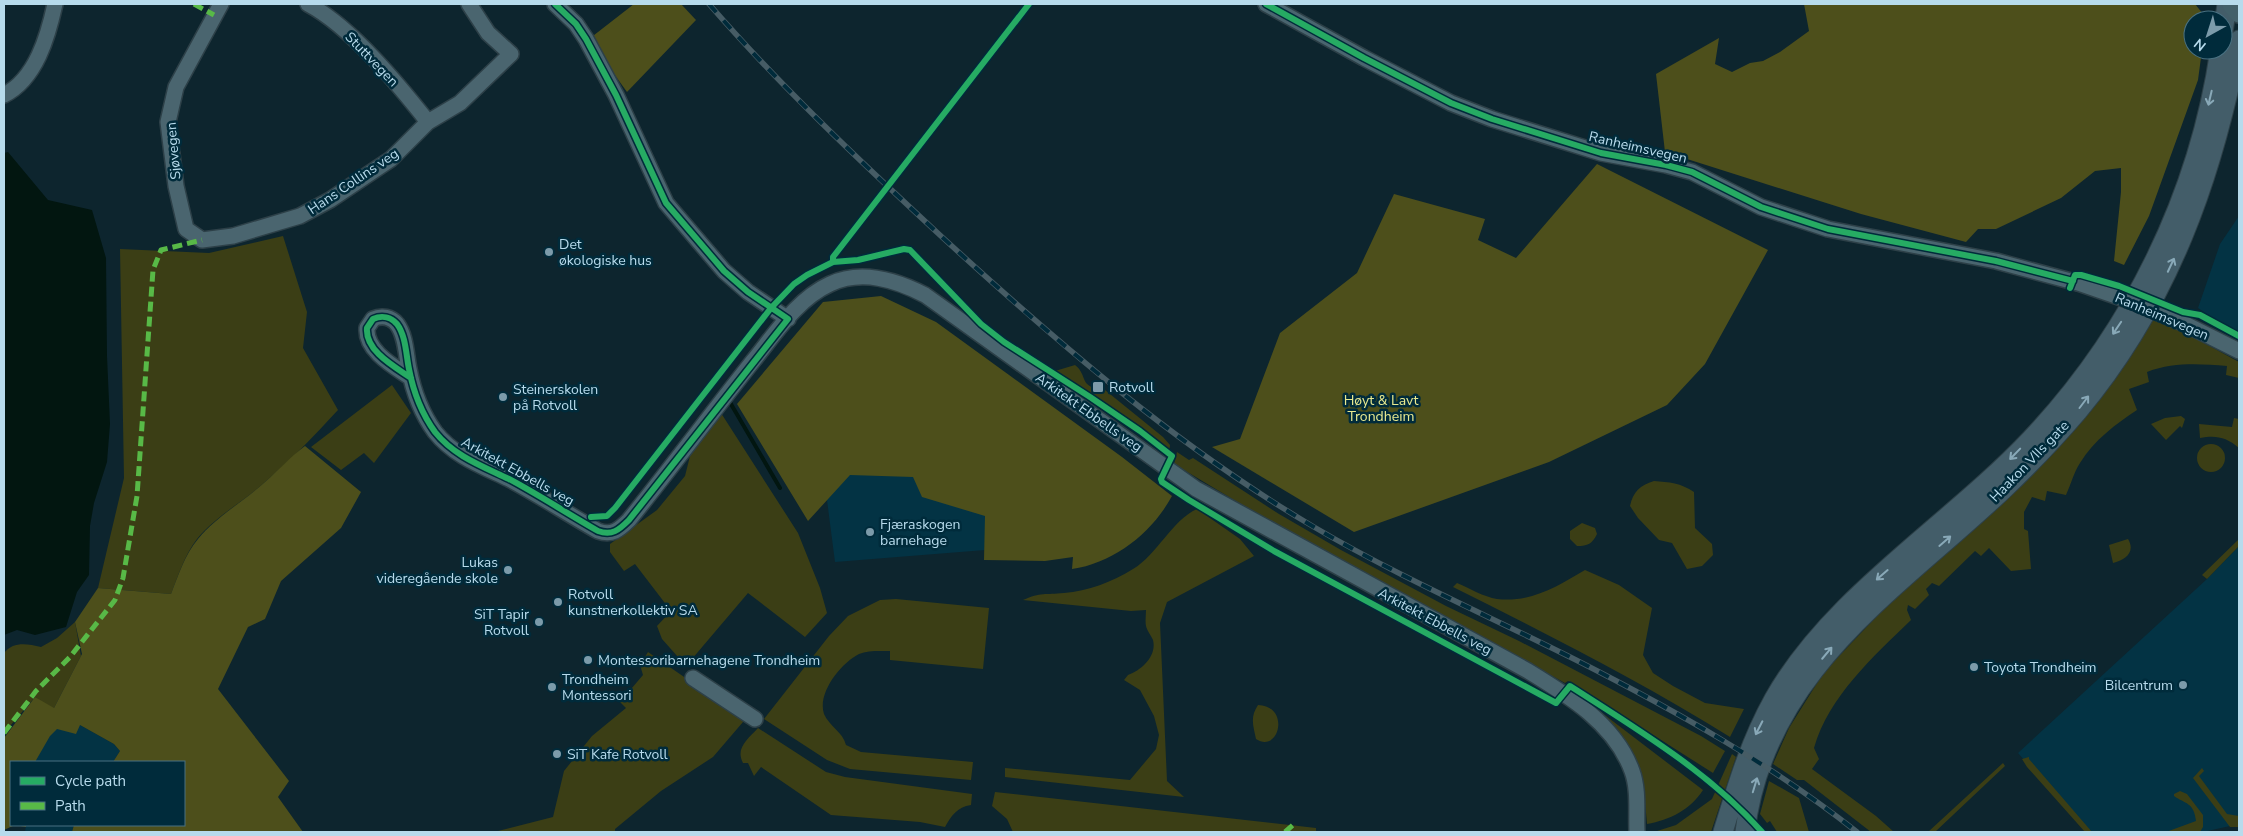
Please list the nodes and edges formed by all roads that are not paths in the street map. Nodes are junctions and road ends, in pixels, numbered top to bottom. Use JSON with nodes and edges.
{"nodes":[{"id":1,"x":55,"y":4,"type":"edge"},
{"id":2,"x":221,"y":4,"type":"edge"},
{"id":3,"x":308,"y":4,"type":"edge"},
{"id":4,"x":469,"y":4,"type":"edge"},
{"id":5,"x":555,"y":4,"type":"edge"},
{"id":6,"x":1266,"y":4,"type":"edge"},
{"id":7,"x":2233,"y":4,"type":"edge"},
{"id":8,"x":2239,"y":12,"type":"edge"},
{"id":9,"x":2239,"y":40,"type":"edge"},
{"id":10,"x":2218,"y":60,"type":"edge"},
{"id":11,"x":4,"y":95,"type":"edge"},
{"id":12,"x":428,"y":122,"type":"junction"},
{"id":13,"x":202,"y":240,"type":"joint"},
{"id":14,"x":788,"y":318,"type":"junction"},
{"id":15,"x":2239,"y":351,"type":"edge"},
{"id":16,"x":411,"y":378,"type":"dead end"},
{"id":17,"x":693,"y":678,"type":"dead end"},
{"id":18,"x":755,"y":719,"type":"dead end"},
{"id":19,"x":1637,"y":832,"type":"edge"},
{"id":20,"x":1723,"y":832,"type":"edge"},
{"id":21,"x":1744,"y":832,"type":"edge"}],
"edges":[{"from":1,"to":11,"type":"street"},
{"from":2,"to":13,"type":"street","name":"Sjøvegen"},
{"from":3,"to":12,"type":"street","name":"Stuttvegen"},
{"from":4,"to":12,"type":"street","name":"Hans Collins veg"},
{"from":5,"to":14,"type":"street"},
{"from":6,"to":15,"type":"street","name":"Ranheimsvegen","bridge":true},
{"from":7,"to":8,"type":"highway"},
{"from":21,"to":9,"type":"main road","name":"Haakon VIIs gate","one_way":true},
{"from":10,"to":20,"type":"main road","name":"Haakon VIIs gate","one_way":true},
{"from":12,"to":13,"type":"street","name":"Hans Collins veg"},
{"from":14,"to":16,"type":"street","name":"Arkitekt Ebbells veg"},
{"from":14,"to":19,"type":"street","name":"Arkitekt Ebbells veg"},
{"from":17,"to":18,"type":"street"}]}
